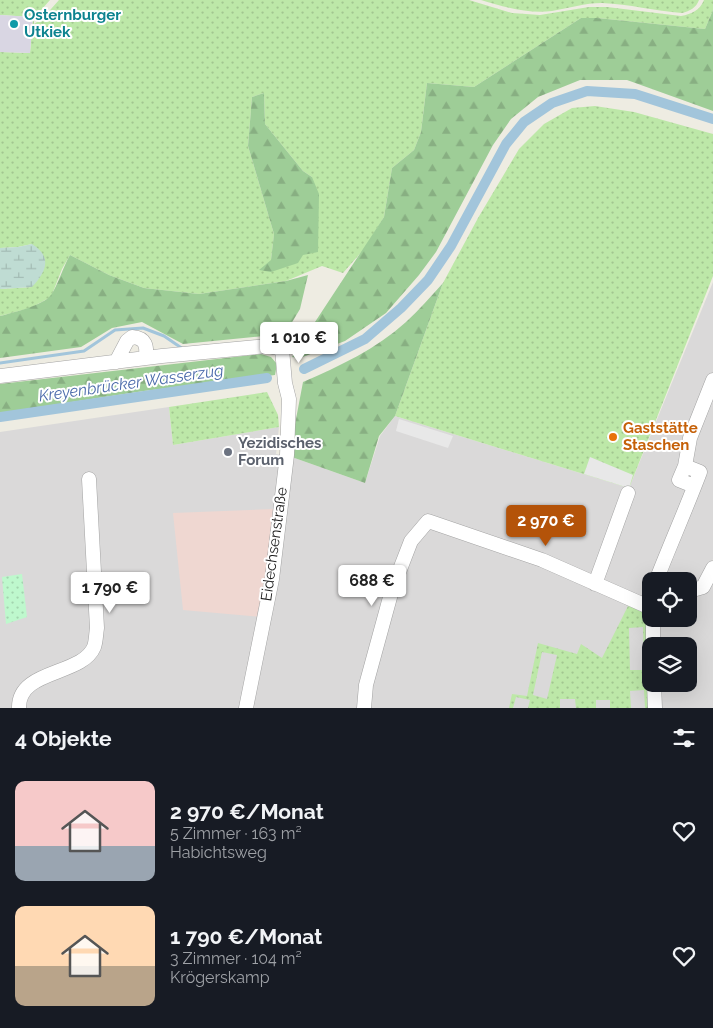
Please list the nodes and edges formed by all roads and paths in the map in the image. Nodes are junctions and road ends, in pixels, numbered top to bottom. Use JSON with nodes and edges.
{"nodes":[{"id":1,"x":146,"y":358,"type":"junction"},
{"id":2,"x":116,"y":362,"type":"junction"},
{"id":3,"x":0,"y":376,"type":"edge"},
{"id":4,"x":713,"y":380,"type":"edge"},
{"id":5,"x":89,"y":479,"type":"dead end"},
{"id":6,"x":628,"y":493,"type":"dead end"},
{"id":7,"x":713,"y":568,"type":"edge"},
{"id":8,"x":660,"y":572,"type":"edge"},
{"id":9,"x":595,"y":584,"type":"junction"},
{"id":10,"x":708,"y":588,"type":"edge"},
{"id":11,"x":642,"y":599,"type":"edge"},
{"id":12,"x":654,"y":692,"type":"edge"},
{"id":13,"x":19,"y":708,"type":"edge"},
{"id":14,"x":246,"y":708,"type":"edge"},
{"id":15,"x":364,"y":708,"type":"edge"},
{"id":16,"x":655,"y":708,"type":"edge"}],
"edges":[{"from":1,"to":2,"type":"street"},
{"from":1,"to":2,"type":"street"},
{"from":1,"to":14,"type":"street","name":"Eidechsenstraße"},
{"from":2,"to":3,"type":"street"},
{"from":4,"to":8,"type":"street"},
{"from":5,"to":13,"type":"street"},
{"from":6,"to":9,"type":"street"},
{"from":7,"to":10,"type":"street"},
{"from":9,"to":11,"type":"street"},
{"from":9,"to":15,"type":"street"},
{"from":12,"to":16,"type":"street"}]}
